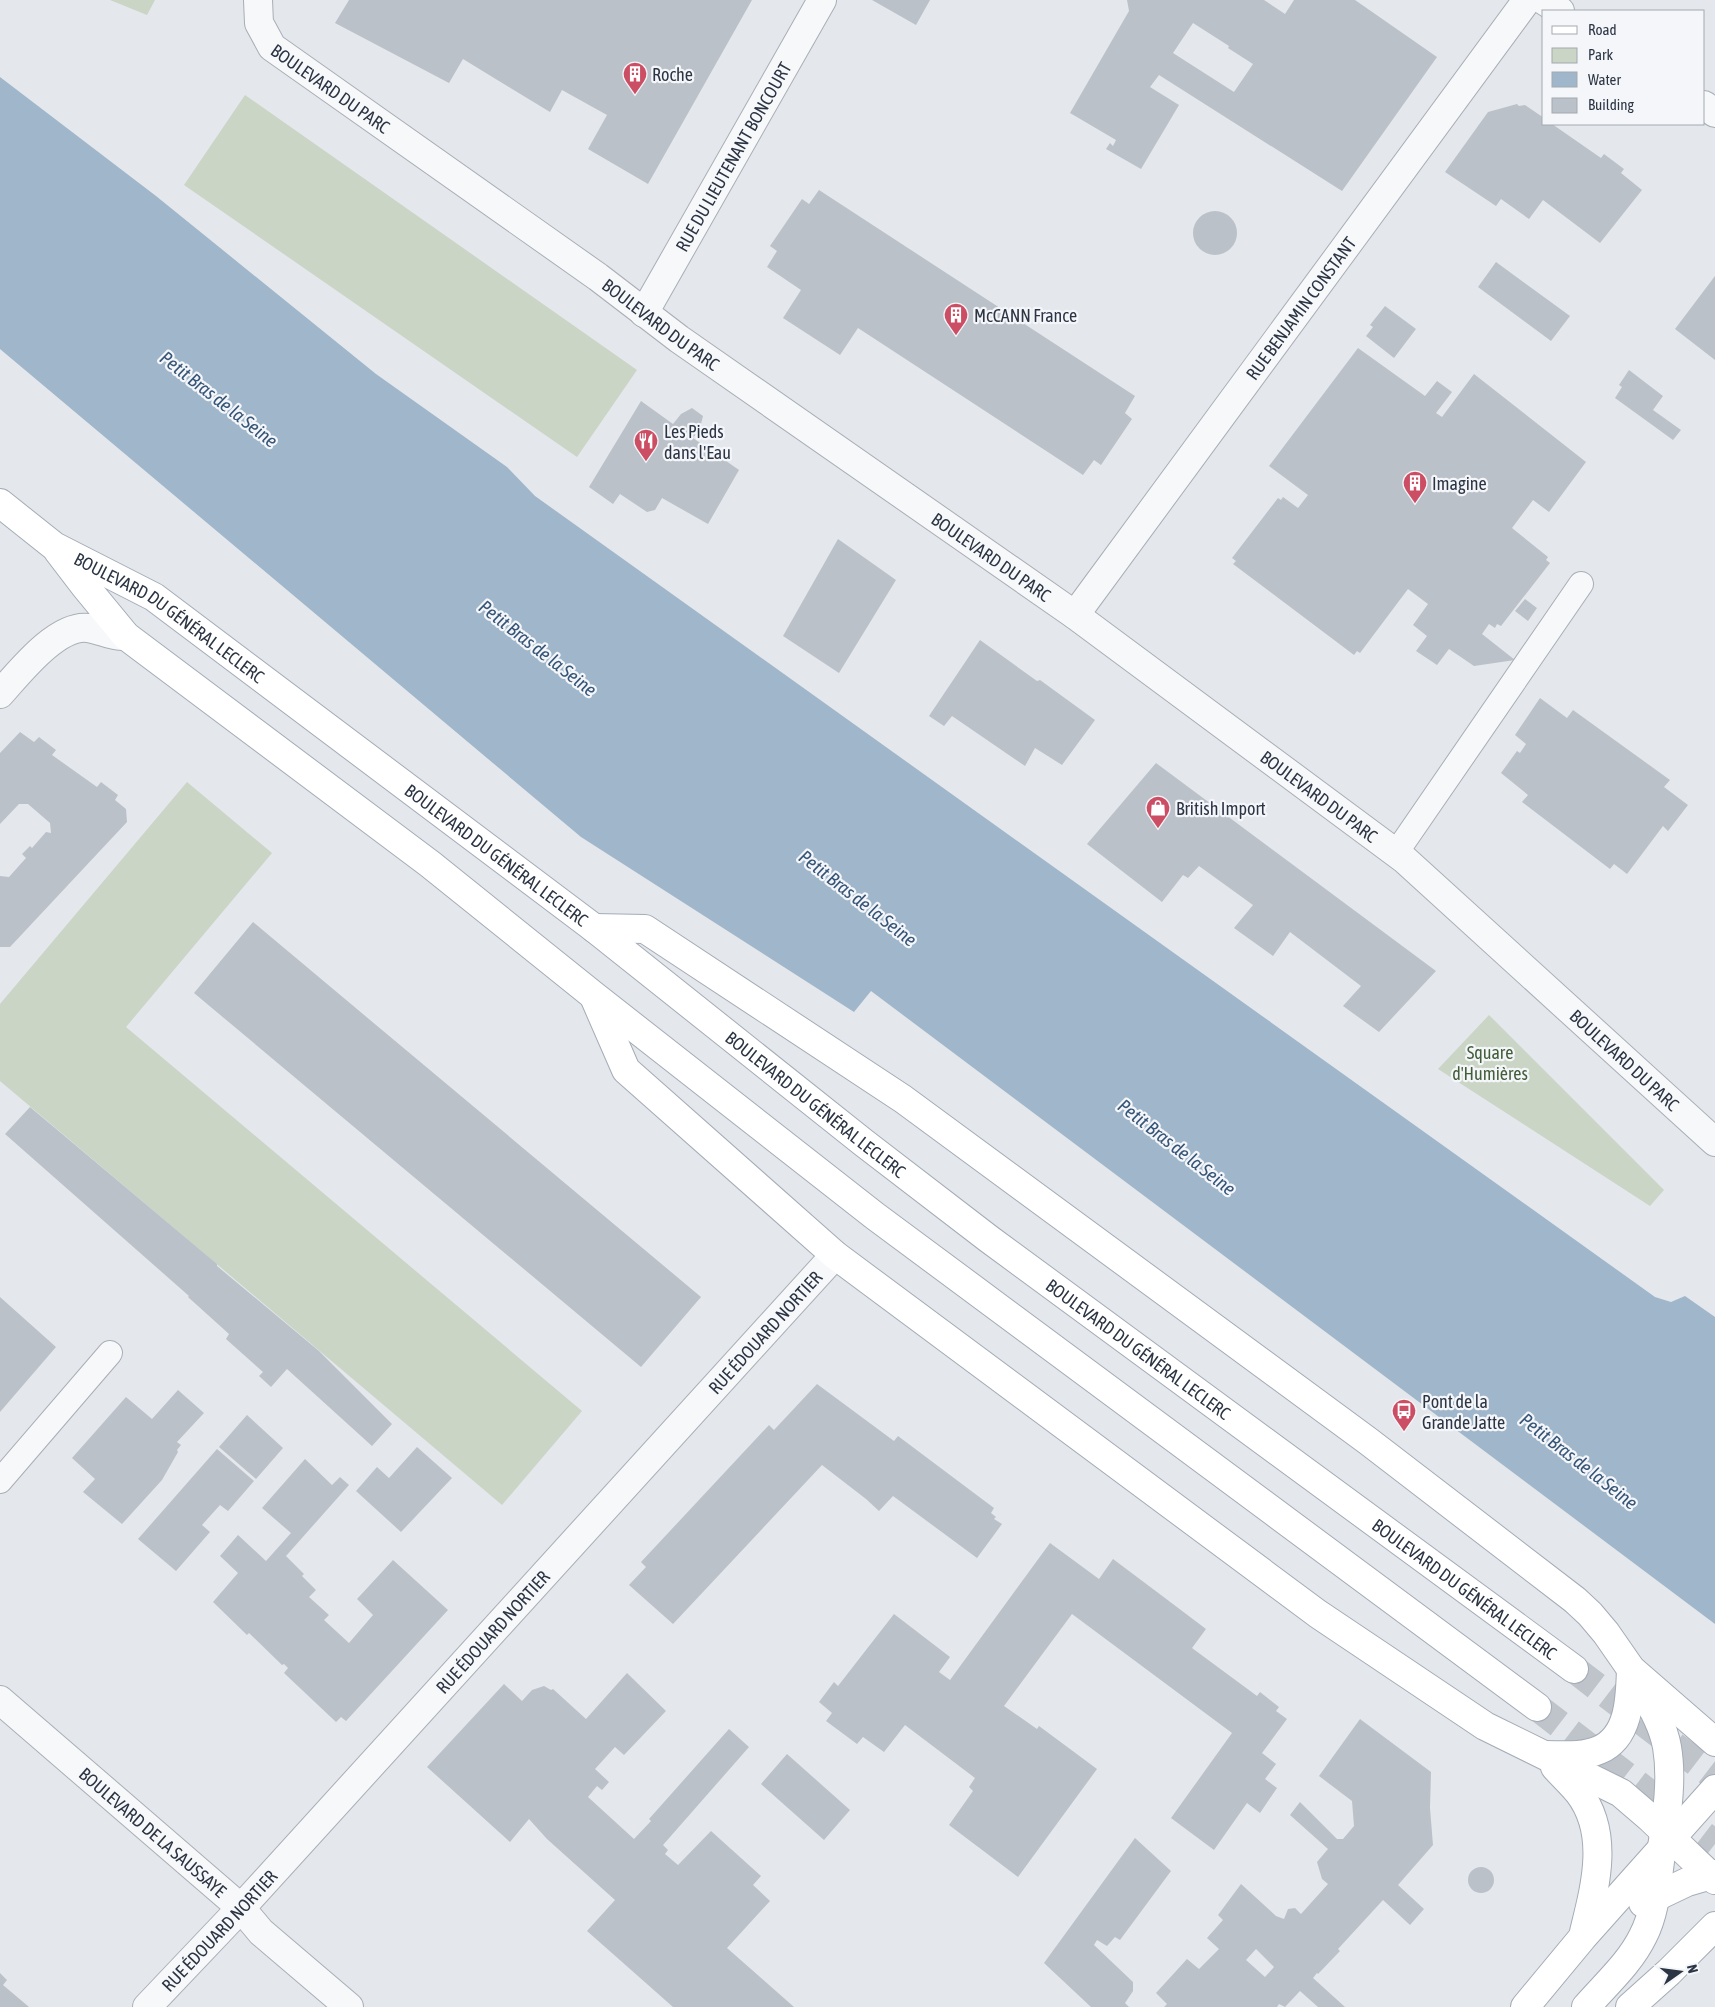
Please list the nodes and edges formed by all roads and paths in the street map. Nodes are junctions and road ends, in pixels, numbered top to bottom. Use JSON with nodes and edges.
{"nodes":[{"id":1,"x":258,"y":0,"type":"edge"},
{"id":2,"x":822,"y":0,"type":"edge"},
{"id":3,"x":1527,"y":0,"type":"edge"},
{"id":4,"x":1543,"y":0,"type":"edge"},
{"id":5,"x":1558,"y":10,"type":"edge"},
{"id":6,"x":644,"y":313,"type":"junction"},
{"id":7,"x":0,"y":503,"type":"edge"},
{"id":8,"x":54,"y":546,"type":"junction"},
{"id":9,"x":1581,"y":584,"type":"dead end"},
{"id":10,"x":1075,"y":615,"type":"junction"},
{"id":11,"x":126,"y":636,"type":"junction"},
{"id":12,"x":0,"y":694,"type":"edge"},
{"id":13,"x":1396,"y":853,"type":"junction"},
{"id":14,"x":594,"y":928,"type":"junction"},
{"id":15,"x":593,"y":995,"type":"junction"},
{"id":16,"x":1715,"y":1142,"type":"edge"},
{"id":17,"x":835,"y":1255,"type":"junction"},
{"id":18,"x":110,"y":1353,"type":"dead end"},
{"id":19,"x":0,"y":1482,"type":"edge"},
{"id":20,"x":1574,"y":1669,"type":"tunnel mouth"},
{"id":21,"x":1630,"y":1669,"type":"junction"},
{"id":22,"x":0,"y":1700,"type":"edge"},
{"id":23,"x":1537,"y":1707,"type":"tunnel mouth"},
{"id":24,"x":1715,"y":1742,"type":"edge"},
{"id":25,"x":1544,"y":1755,"type":"junction"},
{"id":26,"x":1621,"y":1793,"type":"junction"},
{"id":27,"x":1712,"y":1794,"type":"edge"},
{"id":28,"x":1668,"y":1795,"type":"junction"},
{"id":29,"x":1666,"y":1839,"type":"junction"},
{"id":30,"x":1714,"y":1876,"type":"edge"},
{"id":31,"x":1655,"y":1896,"type":"junction"},
{"id":32,"x":241,"y":1908,"type":"junction"},
{"id":33,"x":1715,"y":1926,"type":"edge"},
{"id":34,"x":1582,"y":1937,"type":"junction"},
{"id":35,"x":147,"y":2007,"type":"edge"},
{"id":36,"x":349,"y":2007,"type":"edge"},
{"id":37,"x":1525,"y":2007,"type":"edge"},
{"id":38,"x":1586,"y":2007,"type":"edge"},
{"id":39,"x":1630,"y":2007,"type":"edge"}],
"edges":[{"from":1,"to":6,"type":"street","name":"BOULEVARD DU PARC"},
{"from":2,"to":6,"type":"street","name":"RUE DU LIEUTENANT BONCOURT"},
{"from":3,"to":10,"type":"street","name":"RUE BENJAMIN CONSTANT"},
{"from":4,"to":5,"type":"street"},
{"from":6,"to":10,"type":"street","name":"BOULEVARD DU PARC"},
{"from":7,"to":8,"type":"main road","name":"BOULEVARD DU GÉNÉRAL LECLERC"},
{"from":8,"to":11,"type":"main road","name":"BOULEVARD DU GÉNÉRAL LECLERC"},
{"from":8,"to":14,"type":"main road","name":"BOULEVARD DU GÉNÉRAL LECLERC"},
{"from":9,"to":13,"type":"lane"},
{"from":10,"to":13,"type":"street","name":"BOULEVARD DU PARC"},
{"from":11,"to":12,"type":"street"},
{"from":11,"to":15,"type":"main road","name":"BOULEVARD DU GÉNÉRAL LECLERC"},
{"from":13,"to":16,"type":"street","name":"BOULEVARD DU PARC"},
{"from":14,"to":20,"type":"main road","name":"BOULEVARD DU GÉNÉRAL LECLERC"},
{"from":14,"to":21,"type":"main road"},
{"from":15,"to":17,"type":"main road"},
{"from":15,"to":23,"type":"main road","name":"BOULEVARD DU GÉNÉRAL LECLERC"},
{"from":17,"to":25,"type":"main road"},
{"from":17,"to":32,"type":"street","name":"RUE ÉDOUARD NORTIER"},
{"from":18,"to":19,"type":"lane"},
{"from":21,"to":24,"type":"main road"},
{"from":21,"to":25,"type":"main road"},
{"from":21,"to":28,"type":"main road"},
{"from":22,"to":32,"type":"street","name":"BOULEVARD DE LA SAUSSAYE"},
{"from":25,"to":26,"type":"main road"},
{"from":25,"to":34,"type":"main road"},
{"from":26,"to":28,"type":"main road"},
{"from":26,"to":29,"type":"main road"},
{"from":27,"to":28,"type":"main road"},
{"from":27,"to":29,"type":"main road"},
{"from":28,"to":29,"type":"main road"},
{"from":29,"to":30,"type":"main road"},
{"from":29,"to":31,"type":"main road"},
{"from":29,"to":34,"type":"main road"},
{"from":30,"to":31,"type":"main road"},
{"from":31,"to":34,"type":"main road"},
{"from":31,"to":38,"type":"main road"},
{"from":32,"to":35,"type":"street","name":"RUE ÉDOUARD NORTIER"},
{"from":32,"to":36,"type":"street","name":"BOULEVARD DE LA SAUSSAYE"},
{"from":33,"to":39,"type":"main road"},
{"from":34,"to":37,"type":"main road"}]}
